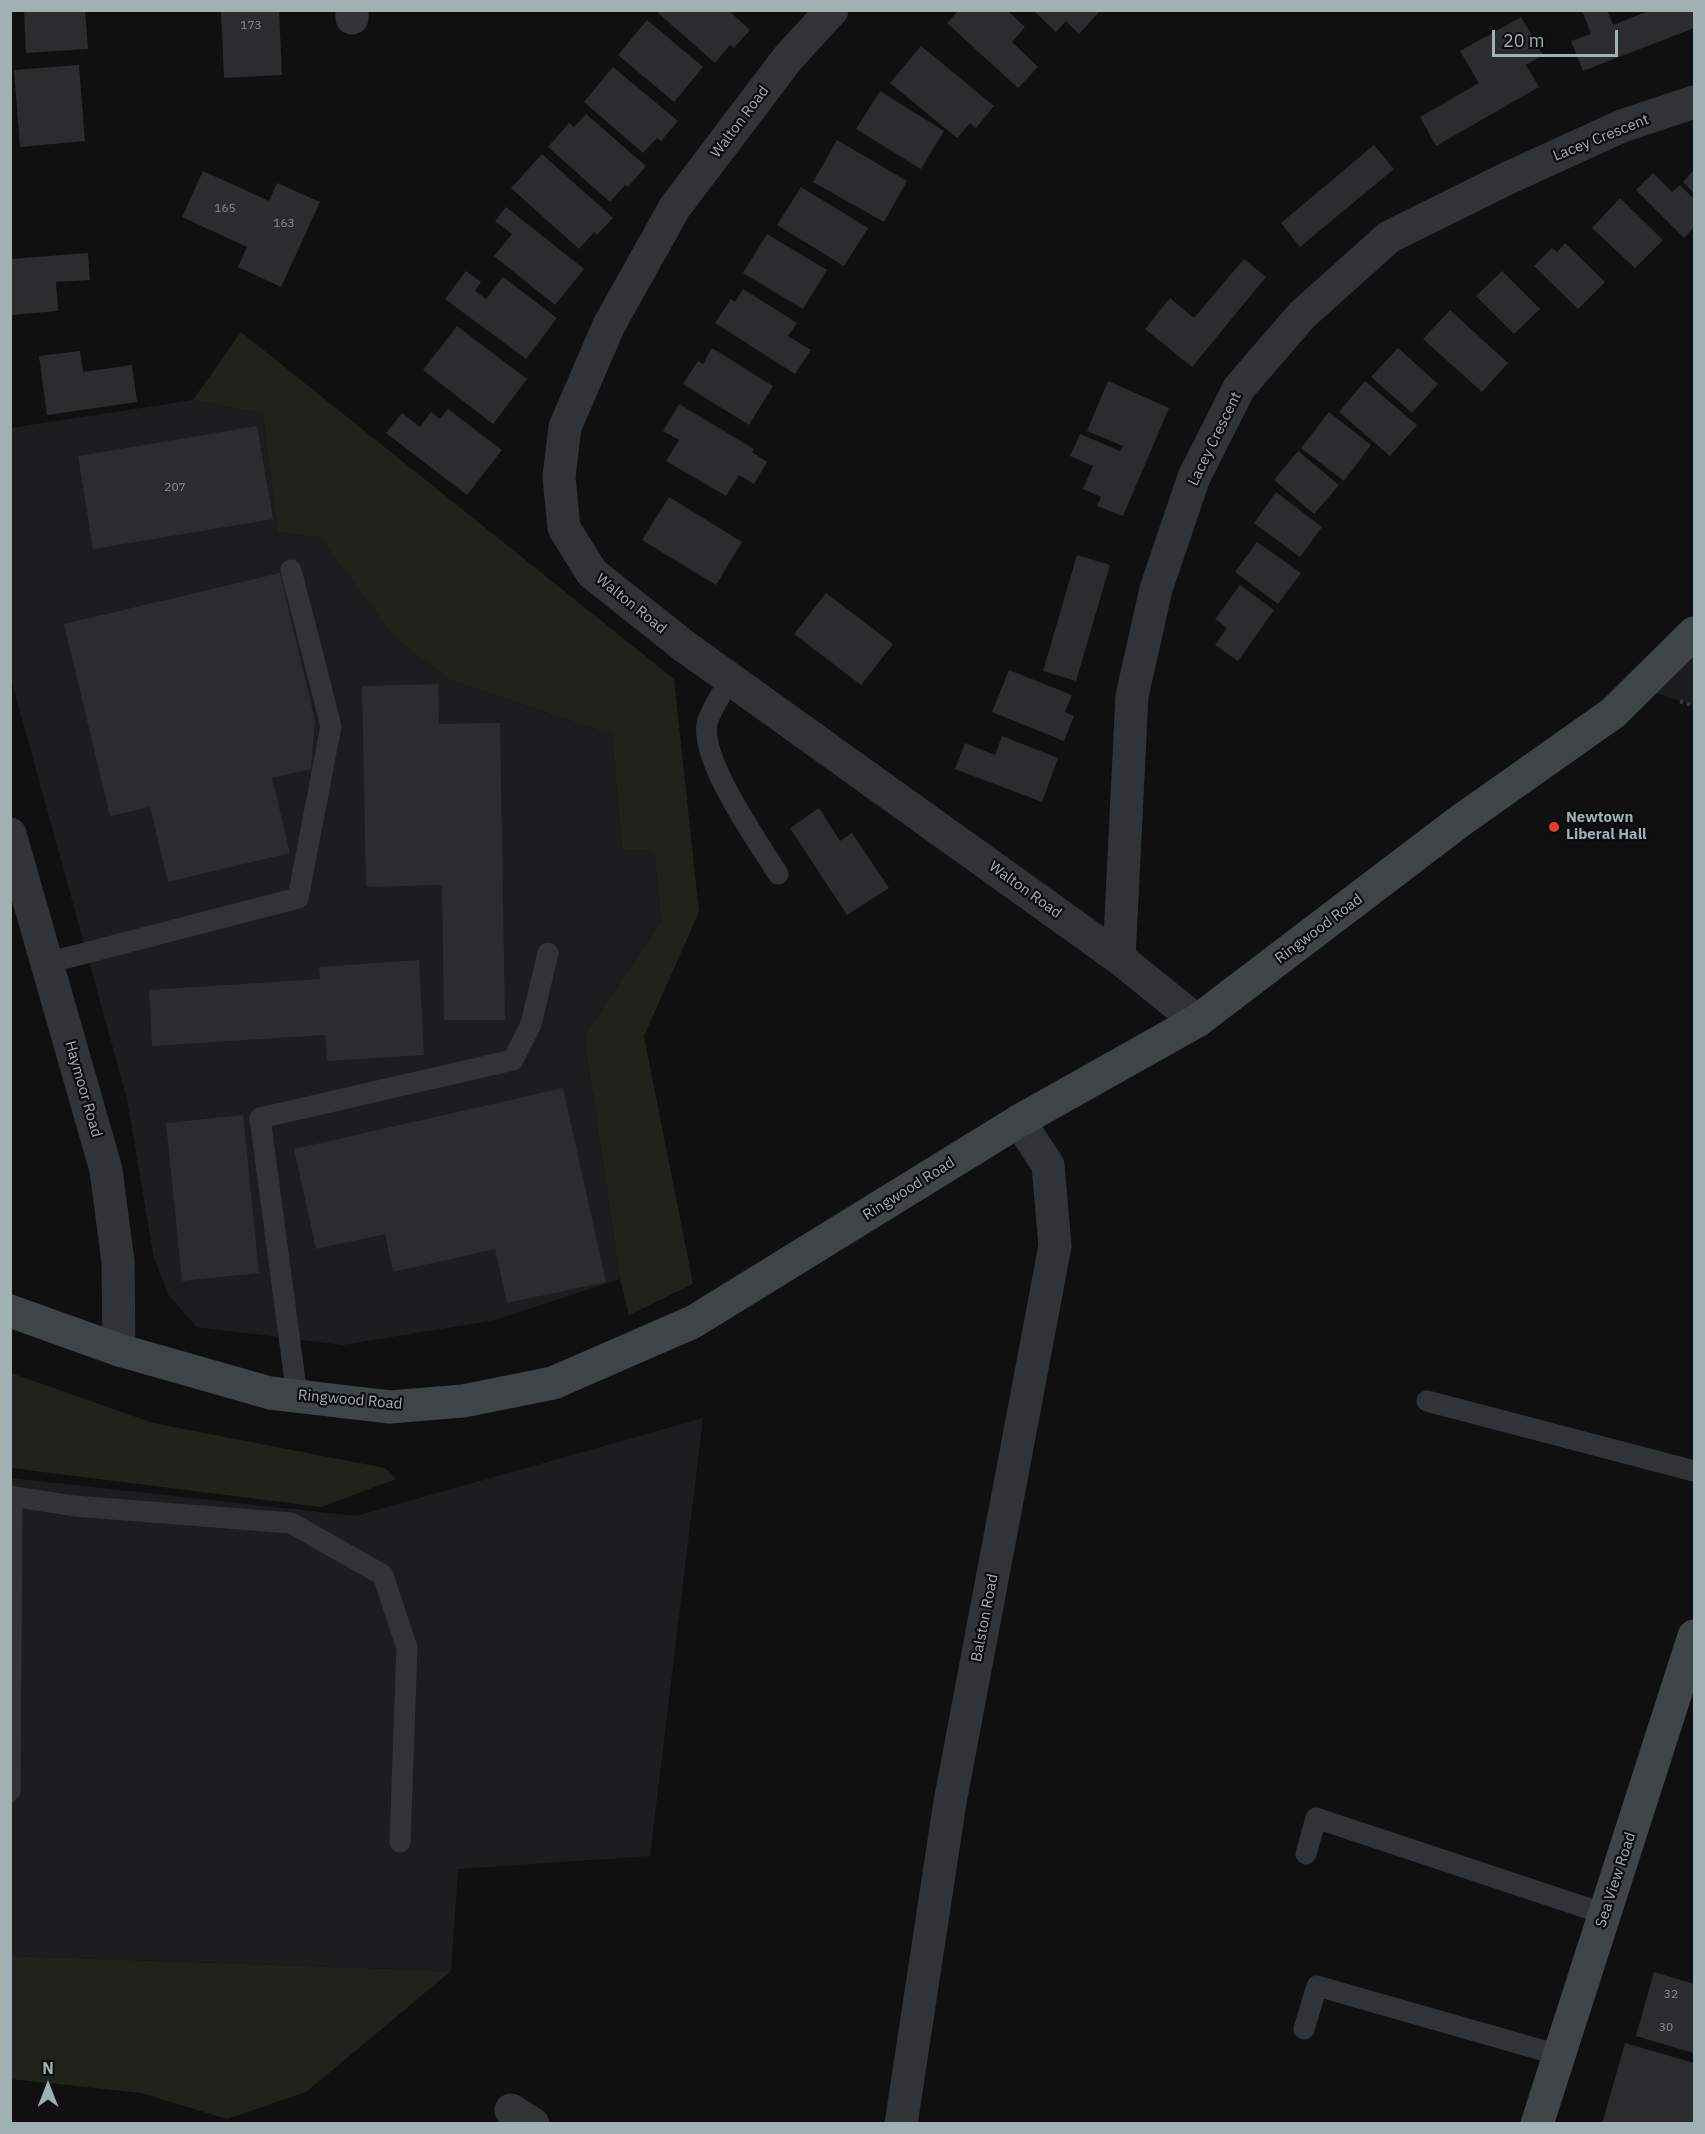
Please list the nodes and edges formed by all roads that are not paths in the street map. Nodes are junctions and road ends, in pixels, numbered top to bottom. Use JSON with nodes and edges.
{"nodes":[{"id":1,"x":832,"y":10,"type":"edge"},
{"id":2,"x":1695,"y":102,"type":"edge"},
{"id":3,"x":291,"y":570,"type":"dead end"},
{"id":4,"x":1695,"y":633,"type":"edge"},
{"id":5,"x":731,"y":679,"type":"junction"},
{"id":6,"x":11,"y":838,"type":"edge"},
{"id":7,"x":778,"y":874,"type":"dead end"},
{"id":8,"x":548,"y":953,"type":"dead end"},
{"id":9,"x":1119,"y":958,"type":"junction"},
{"id":10,"x":47,"y":963,"type":"junction"},
{"id":11,"x":1197,"y":1021,"type":"junction"},
{"id":12,"x":1019,"y":1121,"type":"junction"},
{"id":13,"x":10,"y":1311,"type":"edge"},
{"id":14,"x":119,"y":1350,"type":"junction"},
{"id":15,"x":297,"y":1396,"type":"junction"},
{"id":16,"x":1427,"y":1401,"type":"dead end"},
{"id":17,"x":1695,"y":1471,"type":"edge"},
{"id":18,"x":11,"y":1496,"type":"edge"},
{"id":19,"x":1695,"y":1636,"type":"edge"},
{"id":20,"x":10,"y":1791,"type":"edge"},
{"id":21,"x":400,"y":1842,"type":"dead end"},
{"id":22,"x":1305,"y":1854,"type":"dead end"},
{"id":23,"x":1605,"y":1914,"type":"junction"},
{"id":24,"x":1304,"y":2029,"type":"dead end"},
{"id":25,"x":1559,"y":2055,"type":"junction"},
{"id":26,"x":901,"y":2124,"type":"edge"},
{"id":27,"x":1537,"y":2124,"type":"edge"}],
"edges":[{"from":1,"to":5,"type":"street","name":"Walton Road"},
{"from":2,"to":9,"type":"street","name":"Lacey Crescent"},
{"from":3,"to":10,"type":"lane"},
{"from":4,"to":11,"type":"main road","name":"Ringwood Road"},
{"from":5,"to":7,"type":"lane"},
{"from":5,"to":9,"type":"street","name":"Walton Road"},
{"from":6,"to":10,"type":"street","name":"Haymoor Road"},
{"from":8,"to":15,"type":"lane"},
{"from":9,"to":11,"type":"street","name":"Walton Road"},
{"from":10,"to":14,"type":"street","name":"Haymoor Road"},
{"from":11,"to":12,"type":"main road","name":"Ringwood Road"},
{"from":12,"to":15,"type":"main road","name":"Ringwood Road"},
{"from":12,"to":26,"type":"street","name":"Balston Road"},
{"from":13,"to":14,"type":"main road","name":"Ringwood Road"},
{"from":14,"to":15,"type":"main road","name":"Ringwood Road"},
{"from":16,"to":17,"type":"lane"},
{"from":18,"to":20,"type":"lane"},
{"from":18,"to":21,"type":"lane"},
{"from":19,"to":23,"type":"main road","name":"Sea View Road"},
{"from":22,"to":23,"type":"lane"},
{"from":23,"to":25,"type":"main road","name":"Sea View Road"},
{"from":24,"to":25,"type":"lane"},
{"from":25,"to":27,"type":"main road","name":"Sea View Road"}]}
